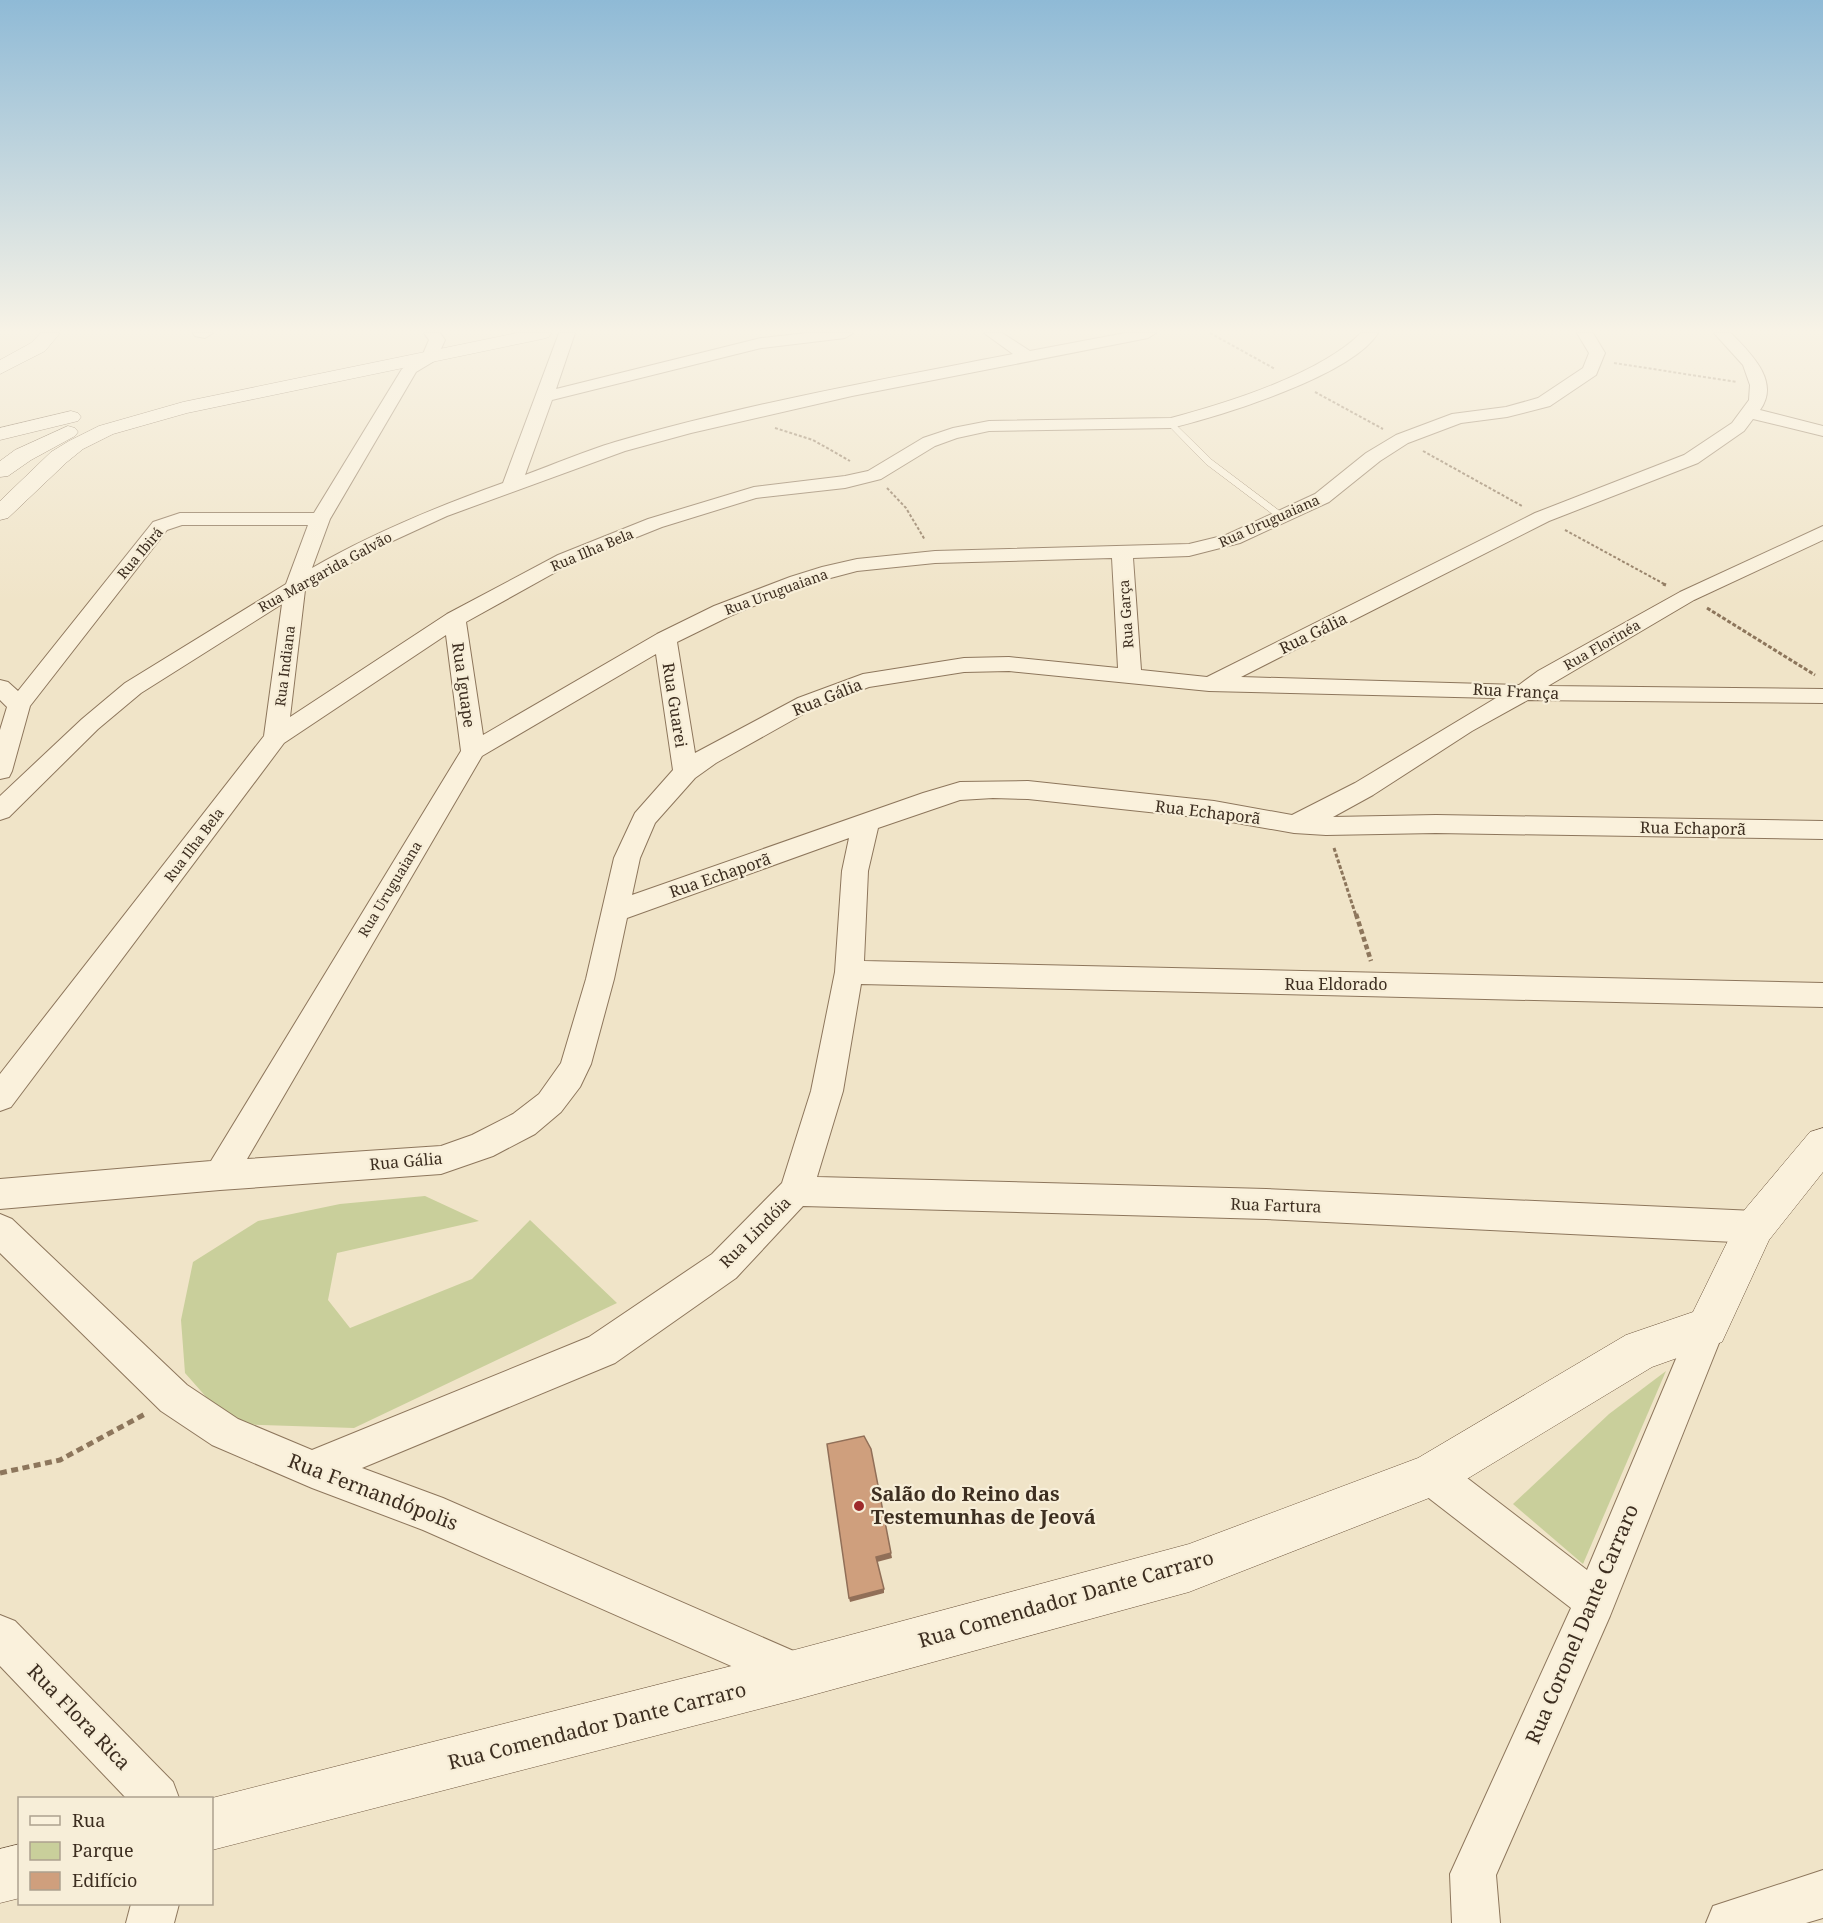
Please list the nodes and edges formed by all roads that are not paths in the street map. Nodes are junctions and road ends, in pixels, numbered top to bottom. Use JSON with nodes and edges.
{"nodes":[{"id":1,"x":48,"y":423,"type":"edge"},
{"id":2,"x":89,"y":423,"type":"edge"},
{"id":3,"x":128,"y":423,"type":"edge"},
{"id":4,"x":378,"y":423,"type":"edge"},
{"id":5,"x":535,"y":423,"type":"edge"},
{"id":6,"x":711,"y":423,"type":"edge"},
{"id":7,"x":1171,"y":423,"type":"joint"},
{"id":8,"x":1445,"y":423,"type":"edge"},
{"id":9,"x":1742,"y":423,"type":"edge"},
{"id":10,"x":1790,"y":423,"type":"edge"},
{"id":11,"x":1823,"y":431,"type":"edge"},
{"id":12,"x":0,"y":434,"type":"edge"},
{"id":13,"x":0,"y":471,"type":"edge"},
{"id":14,"x":511,"y":486,"type":"junction"},
{"id":15,"x":0,"y":513,"type":"edge"},
{"id":16,"x":1282,"y":517,"type":"junction"},
{"id":17,"x":320,"y":519,"type":"junction"},
{"id":18,"x":1823,"y":532,"type":"edge"},
{"id":19,"x":1122,"y":553,"type":"junction"},
{"id":20,"x":295,"y":586,"type":"junction"},
{"id":21,"x":455,"y":619,"type":"junction"},
{"id":22,"x":665,"y":639,"type":"junction"},
{"id":23,"x":1130,"y":675,"type":"junction"},
{"id":24,"x":1209,"y":684,"type":"junction"},
{"id":25,"x":0,"y":687,"type":"edge"},
{"id":26,"x":1527,"y":692,"type":"junction"},
{"id":27,"x":1823,"y":696,"type":"edge"},
{"id":28,"x":19,"y":705,"type":"junction"},
{"id":29,"x":276,"y":736,"type":"junction"},
{"id":30,"x":473,"y":751,"type":"junction"},
{"id":31,"x":0,"y":771,"type":"edge"},
{"id":32,"x":686,"y":772,"type":"junction"},
{"id":33,"x":0,"y":811,"type":"edge"},
{"id":34,"x":866,"y":822,"type":"junction"},
{"id":35,"x":1294,"y":824,"type":"junction"},
{"id":36,"x":1823,"y":830,"type":"edge"},
{"id":37,"x":615,"y":912,"type":"junction"},
{"id":38,"x":849,"y":972,"type":"junction"},
{"id":39,"x":1823,"y":995,"type":"edge"},
{"id":40,"x":0,"y":1098,"type":"edge"},
{"id":41,"x":1823,"y":1144,"type":"edge"},
{"id":42,"x":220,"y":1175,"type":"junction"},
{"id":43,"x":796,"y":1191,"type":"junction"},
{"id":44,"x":0,"y":1194,"type":"edge"},
{"id":45,"x":1755,"y":1227,"type":"junction"},
{"id":46,"x":0,"y":1230,"type":"edge"},
{"id":47,"x":1707,"y":1328,"type":"junction"},
{"id":48,"x":312,"y":1469,"type":"junction"},
{"id":49,"x":1431,"y":1475,"type":"junction"},
{"id":50,"x":1595,"y":1601,"type":"junction"},
{"id":51,"x":0,"y":1636,"type":"edge"},
{"id":52,"x":798,"y":1674,"type":"junction"},
{"id":53,"x":156,"y":1797,"type":"edge"},
{"id":54,"x":213,"y":1824,"type":"edge"},
{"id":55,"x":18,"y":1872,"type":"edge"},
{"id":56,"x":0,"y":1876,"type":"edge"},
{"id":57,"x":1823,"y":1894,"type":"edge"},
{"id":58,"x":155,"y":1905,"type":"edge"},
{"id":59,"x":150,"y":1923,"type":"edge"},
{"id":60,"x":1476,"y":1923,"type":"edge"},
{"id":61,"x":1730,"y":1923,"type":"edge"}],
"edges":[{"from":1,"to":12,"type":"main road"},
{"from":2,"to":13,"type":"main road"},
{"from":3,"to":15,"type":"main road"},
{"from":4,"to":17,"type":"street","name":"Rua Indiana"},
{"from":5,"to":14,"type":"street"},
{"from":6,"to":14,"type":"street","name":"Rua Margarida Galvão"},
{"from":7,"to":16,"type":"lane"},
{"from":7,"to":21,"type":"street","name":"Rua Ilha Bela"},
{"from":8,"to":16,"type":"street","name":"Rua Uruguaiana"},
{"from":9,"to":24,"type":"street","name":"Rua Gália"},
{"from":10,"to":11,"type":"street"},
{"from":14,"to":20,"type":"street","name":"Rua Margarida Galvão"},
{"from":16,"to":19,"type":"street","name":"Rua Uruguaiana"},
{"from":17,"to":20,"type":"street","name":"Rua Indiana"},
{"from":17,"to":28,"type":"street","name":"Rua Ibirá"},
{"from":18,"to":26,"type":"street","name":"Rua Florinéa"},
{"from":19,"to":22,"type":"street","name":"Rua Uruguaiana"},
{"from":19,"to":23,"type":"street","name":"Rua Garça"},
{"from":20,"to":29,"type":"street","name":"Rua Indiana"},
{"from":20,"to":33,"type":"street","name":"Rua Margarida Galvão"},
{"from":21,"to":29,"type":"street","name":"Rua Ilha Bela"},
{"from":21,"to":30,"type":"street","name":"Rua Iguape"},
{"from":22,"to":30,"type":"street","name":"Rua Uruguaiana"},
{"from":22,"to":32,"type":"street","name":"Rua Guarei"},
{"from":23,"to":24,"type":"street","name":"Rua Gália"},
{"from":23,"to":32,"type":"street","name":"Rua Gália"},
{"from":24,"to":26,"type":"street","name":"Rua França"},
{"from":25,"to":28,"type":"street"},
{"from":26,"to":27,"type":"street","name":"Rua França"},
{"from":26,"to":35,"type":"street","name":"Rua Florinéa"},
{"from":28,"to":31,"type":"street"},
{"from":29,"to":40,"type":"street","name":"Rua Ilha Bela"},
{"from":30,"to":42,"type":"street","name":"Rua Uruguaiana"},
{"from":32,"to":37,"type":"street","name":"Rua Gália"},
{"from":34,"to":35,"type":"street","name":"Rua Echaporã"},
{"from":34,"to":37,"type":"street","name":"Rua Echaporã"},
{"from":34,"to":38,"type":"street","name":"Rua Lindóia"},
{"from":35,"to":36,"type":"street","name":"Rua Echaporã"},
{"from":37,"to":42,"type":"street","name":"Rua Gália"},
{"from":38,"to":39,"type":"street","name":"Rua Eldorado"},
{"from":38,"to":43,"type":"street","name":"Rua Lindóia"},
{"from":41,"to":45,"type":"main road"},
{"from":42,"to":44,"type":"street","name":"Rua Gália"},
{"from":43,"to":45,"type":"street","name":"Rua Fartura"},
{"from":43,"to":48,"type":"street","name":"Rua Lindóia"},
{"from":45,"to":47,"type":"main road"},
{"from":46,"to":48,"type":"street","name":"Rua Fernandópolis"},
{"from":47,"to":49,"type":"main road","name":"Rua Comendador Dante Carraro"},
{"from":47,"to":50,"type":"street","name":"Rua Coronel Dante Carraro"},
{"from":48,"to":52,"type":"street","name":"Rua Fernandópolis"},
{"from":49,"to":50,"type":"street"},
{"from":49,"to":52,"type":"main road","name":"Rua Comendador Dante Carraro"},
{"from":50,"to":60,"type":"street","name":"Rua Coronel Dante Carraro"},
{"from":51,"to":53,"type":"street","name":"Rua Flora Rica"},
{"from":52,"to":54,"type":"main road","name":"Rua Comendador Dante Carraro"},
{"from":55,"to":56,"type":"main road"},
{"from":57,"to":61,"type":"street"},
{"from":58,"to":59,"type":"street"}]}
